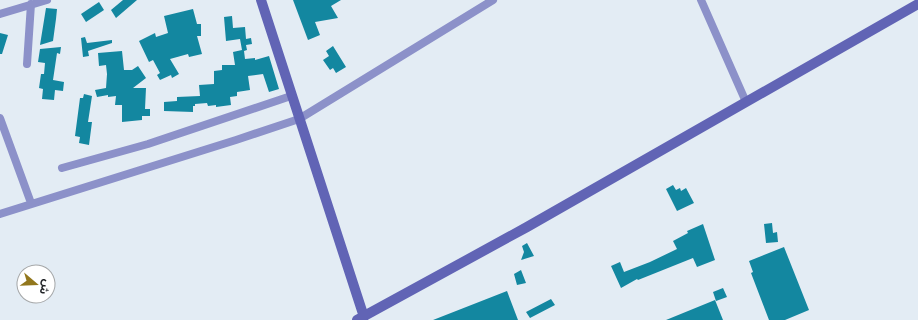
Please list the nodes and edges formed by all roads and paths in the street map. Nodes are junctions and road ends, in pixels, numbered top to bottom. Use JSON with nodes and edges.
{"nodes":[{"id":1,"x":46,"y":0,"type":"edge"},
{"id":2,"x":261,"y":0,"type":"edge"},
{"id":3,"x":493,"y":0,"type":"edge"},
{"id":4,"x":701,"y":0,"type":"edge"},
{"id":5,"x":31,"y":4,"type":"junction"},
{"id":6,"x":918,"y":4,"type":"edge"},
{"id":7,"x":0,"y":14,"type":"edge"},
{"id":8,"x":27,"y":64,"type":"dead end"},
{"id":9,"x":291,"y":96,"type":"junction"},
{"id":10,"x":746,"y":102,"type":"junction"},
{"id":11,"x":0,"y":118,"type":"edge"},
{"id":12,"x":299,"y":118,"type":"junction"},
{"id":13,"x":62,"y":168,"type":"dead end"},
{"id":14,"x":30,"y":203,"type":"junction"},
{"id":15,"x":0,"y":214,"type":"edge"},
{"id":16,"x":361,"y":318,"type":"edge"}],
"edges":[{"from":1,"to":5,"type":"street"},
{"from":2,"to":9,"type":"street"},
{"from":3,"to":12,"type":"street"},
{"from":4,"to":10,"type":"street"},
{"from":5,"to":7,"type":"street"},
{"from":5,"to":8,"type":"street"},
{"from":6,"to":10,"type":"street"},
{"from":9,"to":12,"type":"street"},
{"from":9,"to":13,"type":"street"},
{"from":10,"to":16,"type":"street"},
{"from":11,"to":14,"type":"street"},
{"from":12,"to":14,"type":"street"},
{"from":12,"to":16,"type":"street"},
{"from":14,"to":15,"type":"street"}]}
